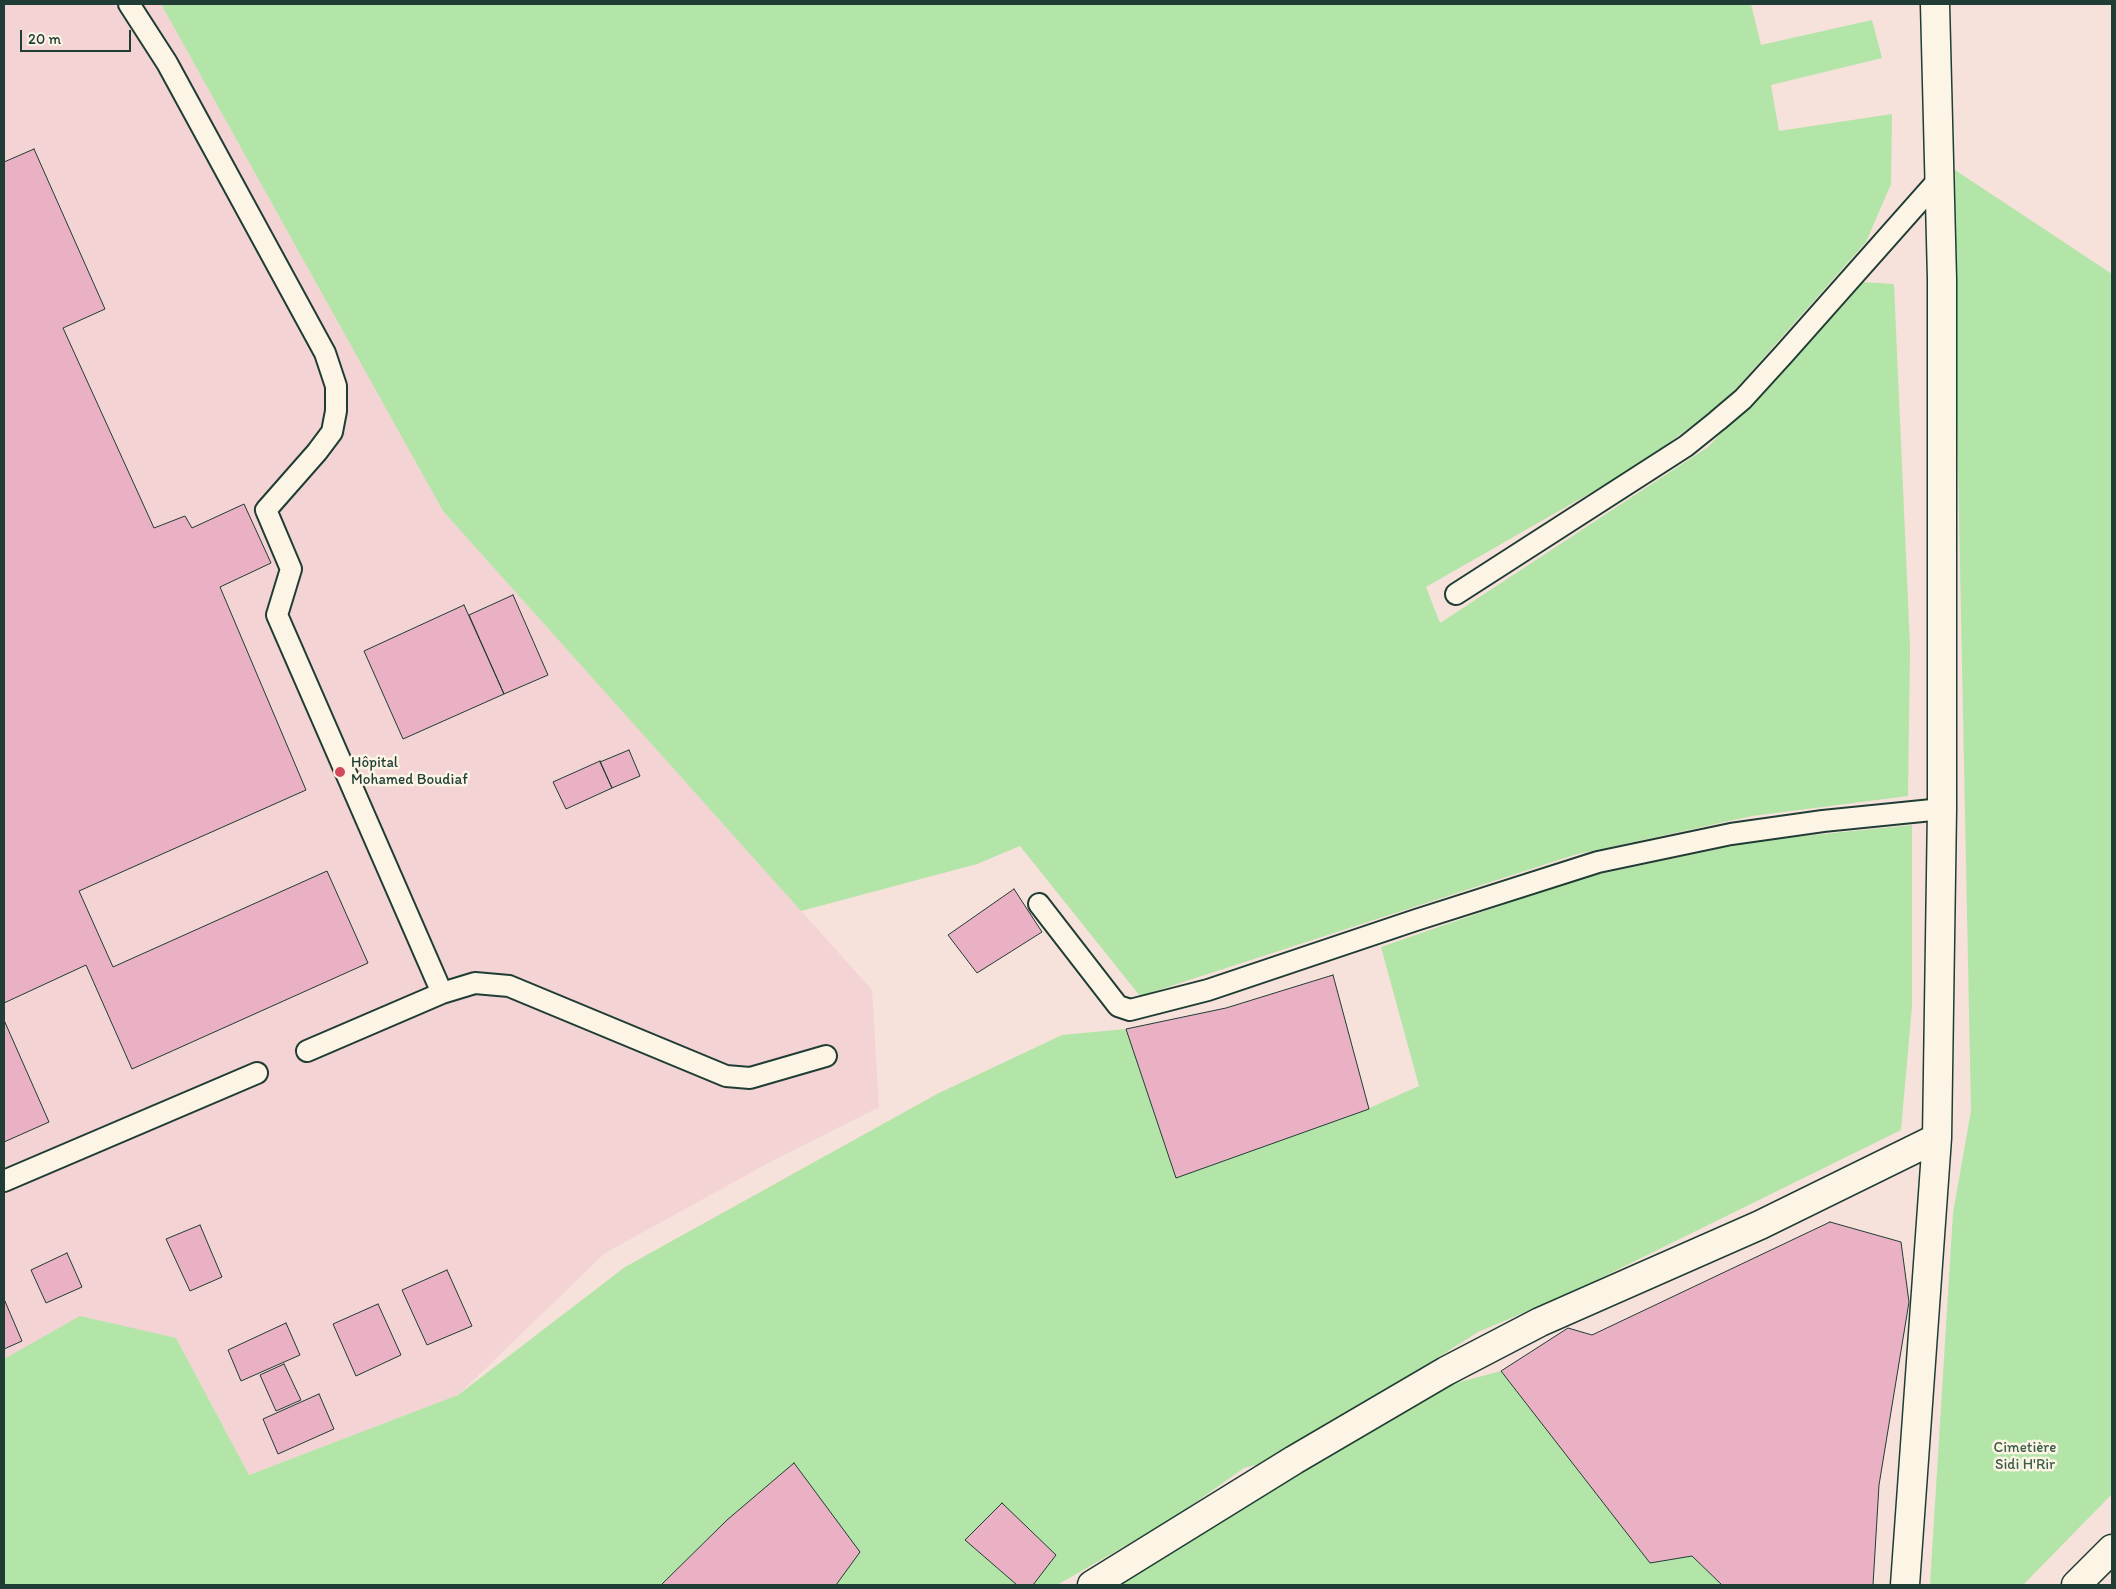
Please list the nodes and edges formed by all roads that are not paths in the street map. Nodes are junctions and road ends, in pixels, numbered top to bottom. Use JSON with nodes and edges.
{"nodes":[{"id":1,"x":129,"y":4,"type":"edge"},
{"id":2,"x":1936,"y":4,"type":"edge"},
{"id":3,"x":1940,"y":178,"type":"junction"},
{"id":4,"x":1456,"y":594,"type":"dead end"},
{"id":5,"x":1942,"y":809,"type":"junction"},
{"id":6,"x":1039,"y":904,"type":"dead end"},
{"id":7,"x":442,"y":993,"type":"junction"},
{"id":8,"x":307,"y":1051,"type":"dead end"},
{"id":9,"x":826,"y":1056,"type":"dead end"},
{"id":10,"x":257,"y":1073,"type":"dead end"},
{"id":11,"x":1937,"y":1138,"type":"junction"},
{"id":12,"x":4,"y":1181,"type":"edge"},
{"id":13,"x":2112,"y":1550,"type":"edge"},
{"id":14,"x":1092,"y":1585,"type":"edge"},
{"id":15,"x":1905,"y":1585,"type":"edge"},
{"id":16,"x":2076,"y":1585,"type":"edge"}],
"edges":[{"from":1,"to":7,"type":"lane"},
{"from":2,"to":3,"type":"street"},
{"from":3,"to":4,"type":"lane"},
{"from":3,"to":5,"type":"street"},
{"from":5,"to":6,"type":"lane"},
{"from":5,"to":11,"type":"street"},
{"from":7,"to":8,"type":"lane"},
{"from":7,"to":9,"type":"lane"},
{"from":10,"to":12,"type":"lane"},
{"from":11,"to":14,"type":"street"},
{"from":11,"to":15,"type":"street"},
{"from":13,"to":16,"type":"street"}]}
